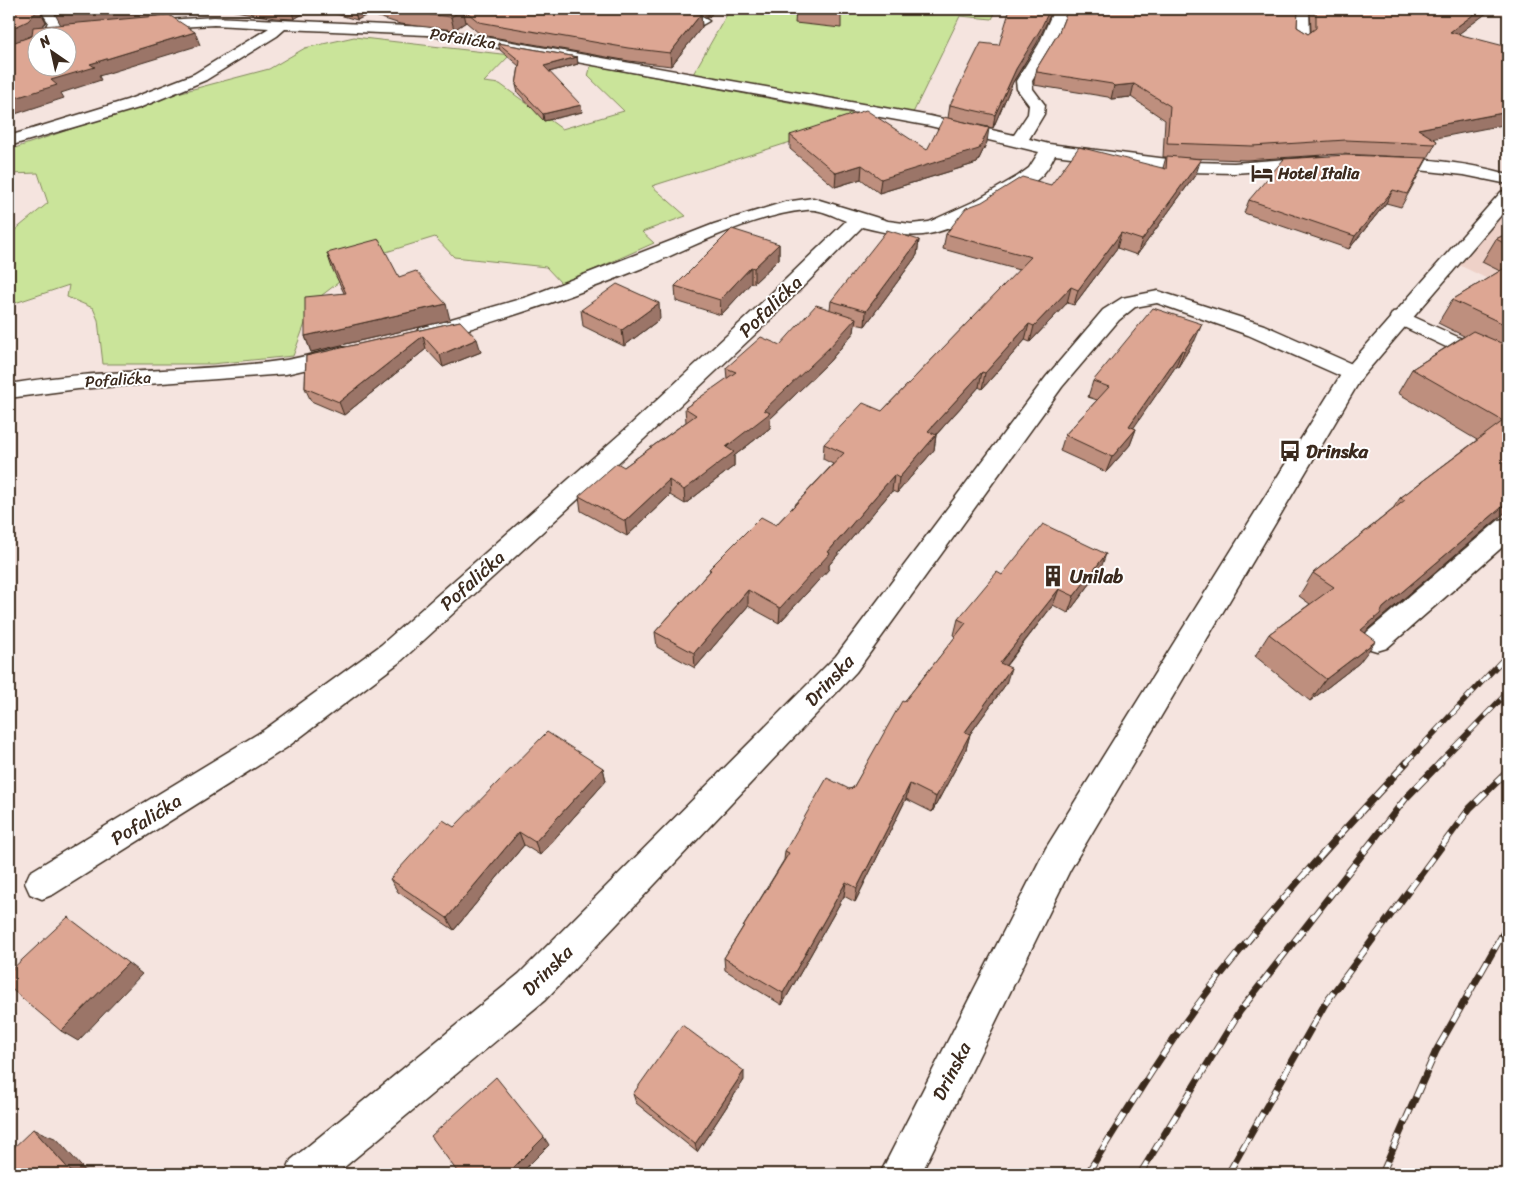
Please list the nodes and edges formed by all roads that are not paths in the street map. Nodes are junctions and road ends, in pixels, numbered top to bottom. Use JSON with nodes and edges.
{"nodes":[{"id":1,"x":47,"y":9,"type":"edge"},
{"id":2,"x":316,"y":9,"type":"edge"},
{"id":3,"x":610,"y":9,"type":"edge"},
{"id":4,"x":1061,"y":9,"type":"edge"},
{"id":5,"x":1302,"y":9,"type":"edge"},
{"id":6,"x":702,"y":21,"type":"edge"},
{"id":7,"x":128,"y":26,"type":"edge"},
{"id":8,"x":279,"y":26,"type":"junction"},
{"id":9,"x":304,"y":26,"type":"junction"},
{"id":10,"x":50,"y":28,"type":"edge"},
{"id":11,"x":1302,"y":40,"type":"edge"},
{"id":12,"x":9,"y":141,"type":"edge"},
{"id":13,"x":1018,"y":142,"type":"junction"},
{"id":14,"x":1049,"y":149,"type":"junction"},
{"id":15,"x":1330,"y":161,"type":"edge"},
{"id":16,"x":1374,"y":162,"type":"edge"},
{"id":17,"x":1508,"y":179,"type":"edge"},
{"id":18,"x":1508,"y":196,"type":"edge"},
{"id":19,"x":858,"y":220,"type":"junction"},
{"id":20,"x":1401,"y":317,"type":"junction"},
{"id":21,"x":408,"y":338,"type":"edge"},
{"id":22,"x":361,"y":349,"type":"edge"},
{"id":23,"x":1508,"y":369,"type":"edge"},
{"id":24,"x":1353,"y":373,"type":"junction"},
{"id":25,"x":9,"y":390,"type":"edge"},
{"id":26,"x":1508,"y":527,"type":"edge"},
{"id":27,"x":1378,"y":640,"type":"edge"},
{"id":28,"x":42,"y":884,"type":"dead end"},
{"id":29,"x":305,"y":1174,"type":"edge"},
{"id":30,"x":900,"y":1174,"type":"edge"}],
"edges":[{"from":1,"to":10,"type":"street"},
{"from":2,"to":9,"type":"street"},
{"from":3,"to":6,"type":"street"},
{"from":4,"to":13,"type":"street"},
{"from":5,"to":11,"type":"street"},
{"from":7,"to":8,"type":"street","name":"Pofalićka"},
{"from":8,"to":9,"type":"street","name":"Pofalićka"},
{"from":8,"to":12,"type":"street"},
{"from":9,"to":13,"type":"street","name":"Pofalićka"},
{"from":13,"to":14,"type":"street","name":"Pofalićka"},
{"from":14,"to":15,"type":"street","name":"Pofalićka"},
{"from":14,"to":19,"type":"street"},
{"from":16,"to":17,"type":"street"},
{"from":18,"to":20,"type":"street","name":"Drinska"},
{"from":19,"to":21,"type":"street"},
{"from":19,"to":28,"type":"street","name":"Pofalićka"},
{"from":20,"to":23,"type":"street"},
{"from":20,"to":24,"type":"street","name":"Drinska"},
{"from":22,"to":25,"type":"street","name":"Pofalićka"},
{"from":24,"to":29,"type":"street","name":"Drinska"},
{"from":24,"to":30,"type":"street","name":"Drinska"},
{"from":26,"to":27,"type":"street"}]}
